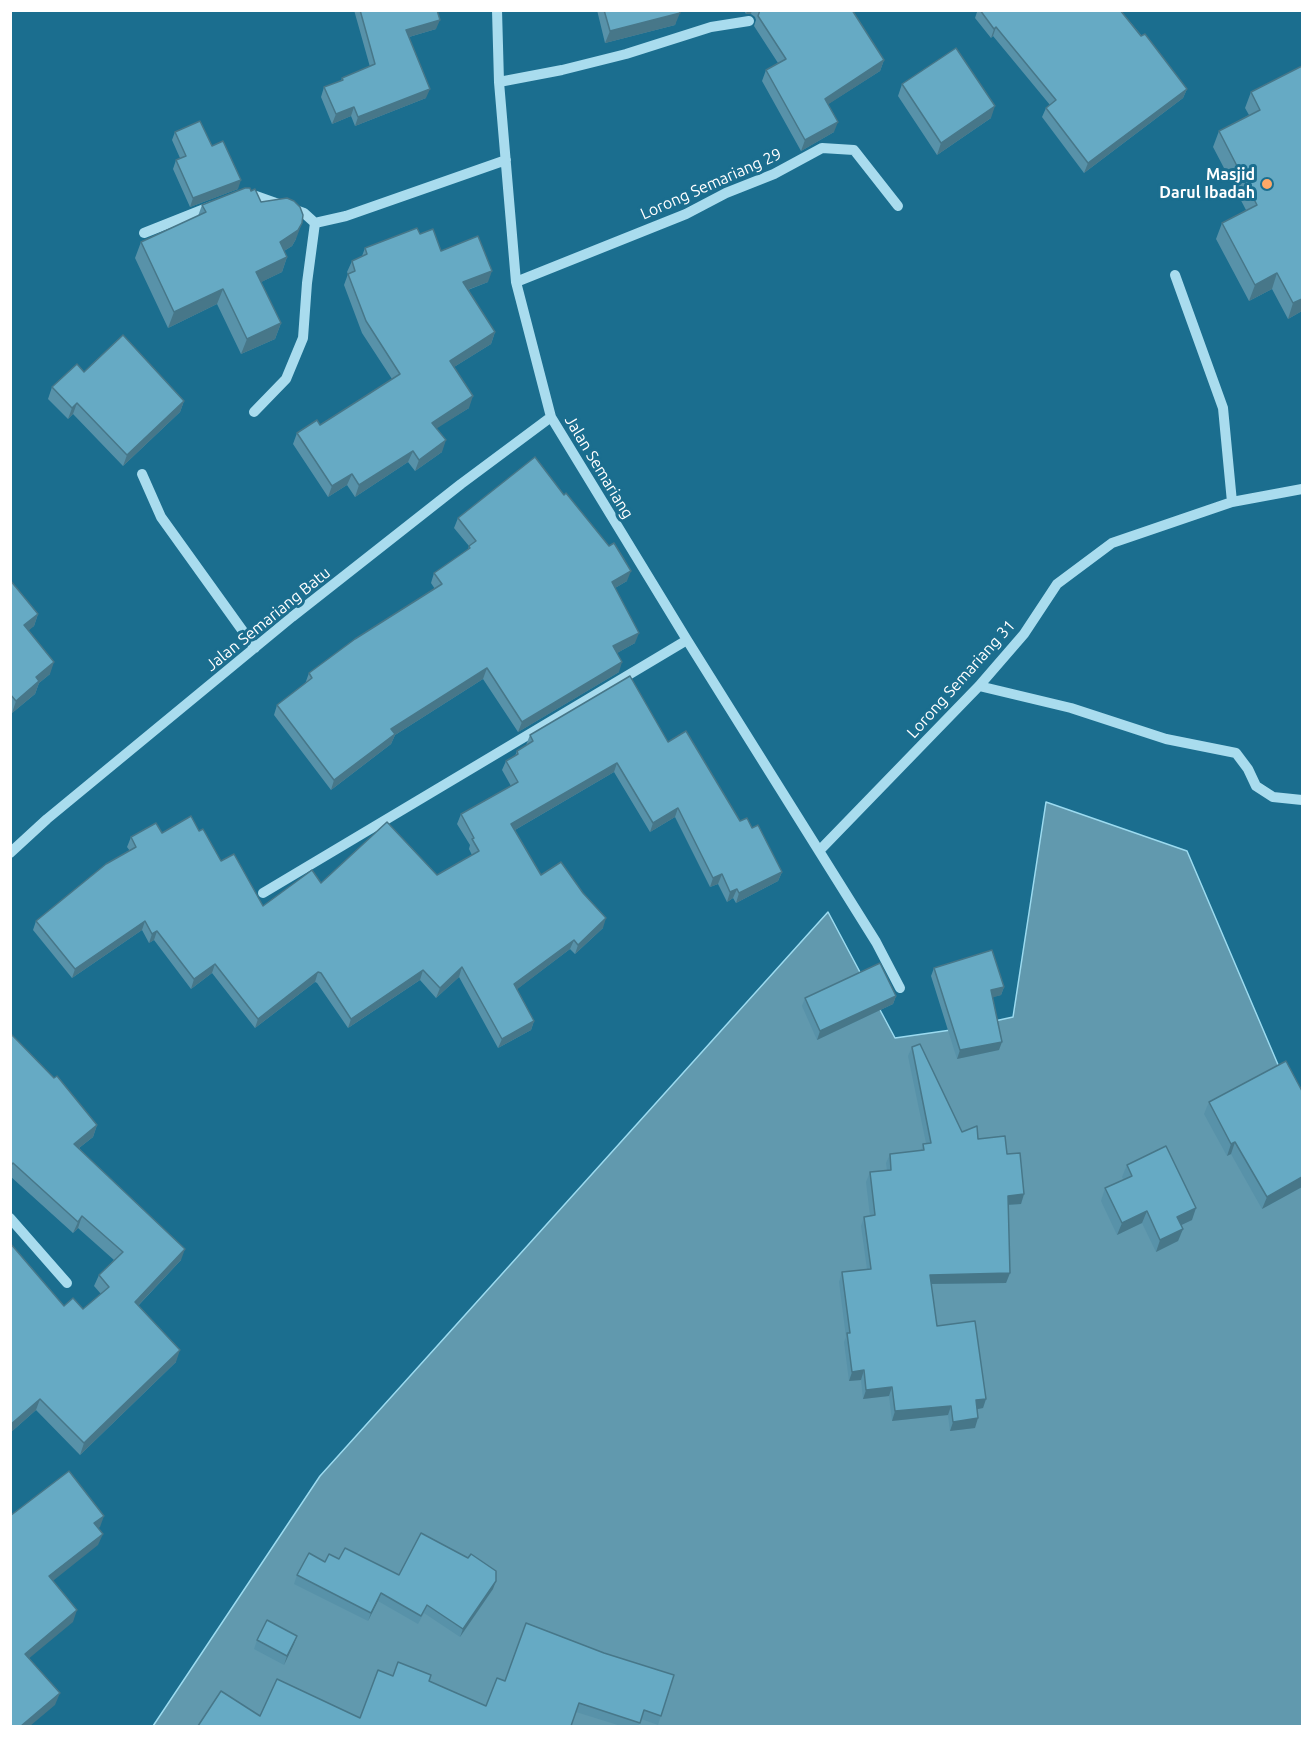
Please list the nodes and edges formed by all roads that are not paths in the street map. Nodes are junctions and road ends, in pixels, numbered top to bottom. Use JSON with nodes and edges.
{"nodes":[{"id":1,"x":497,"y":10,"type":"edge"},
{"id":2,"x":750,"y":21,"type":"dead end"},
{"id":3,"x":500,"y":82,"type":"junction"},
{"id":4,"x":506,"y":160,"type":"junction"},
{"id":5,"x":898,"y":206,"type":"dead end"},
{"id":6,"x":315,"y":223,"type":"junction"},
{"id":7,"x":144,"y":233,"type":"dead end"},
{"id":8,"x":1175,"y":275,"type":"dead end"},
{"id":9,"x":516,"y":282,"type":"junction"},
{"id":10,"x":254,"y":412,"type":"dead end"},
{"id":11,"x":550,"y":417,"type":"junction"},
{"id":12,"x":142,"y":474,"type":"dead end"},
{"id":13,"x":1302,"y":489,"type":"edge"},
{"id":14,"x":1232,"y":502,"type":"junction"},
{"id":15,"x":687,"y":640,"type":"junction"},
{"id":16,"x":255,"y":648,"type":"junction"},
{"id":17,"x":979,"y":686,"type":"junction"},
{"id":18,"x":1302,"y":800,"type":"edge"},
{"id":19,"x":819,"y":851,"type":"junction"},
{"id":20,"x":10,"y":853,"type":"edge"},
{"id":21,"x":263,"y":893,"type":"dead end"},
{"id":22,"x":900,"y":988,"type":"dead end"},
{"id":23,"x":10,"y":1218,"type":"edge"},
{"id":24,"x":67,"y":1283,"type":"dead end"}],
"edges":[{"from":1,"to":3,"type":"street","name":"Jalan Semariang"},
{"from":2,"to":3,"type":"street"},
{"from":3,"to":4,"type":"street","name":"Jalan Semariang"},
{"from":4,"to":6,"type":"street"},
{"from":4,"to":9,"type":"street","name":"Jalan Semariang"},
{"from":5,"to":9,"type":"street","name":"Lorong Semariang 29"},
{"from":6,"to":7,"type":"street"},
{"from":6,"to":10,"type":"street"},
{"from":8,"to":14,"type":"street"},
{"from":9,"to":11,"type":"street","name":"Jalan Semariang"},
{"from":11,"to":15,"type":"street","name":"Jalan Semariang"},
{"from":11,"to":16,"type":"street","name":"Jalan Semariang Batu"},
{"from":12,"to":16,"type":"street"},
{"from":13,"to":14,"type":"street","name":"Lorong Semariang 31"},
{"from":14,"to":17,"type":"street","name":"Lorong Semariang 31"},
{"from":15,"to":19,"type":"street","name":"Jalan Semariang"},
{"from":15,"to":21,"type":"street"},
{"from":16,"to":20,"type":"street","name":"Jalan Semariang Batu"},
{"from":17,"to":18,"type":"street"},
{"from":17,"to":19,"type":"street","name":"Lorong Semariang 31"},
{"from":19,"to":22,"type":"street","name":"Jalan Semariang"},
{"from":23,"to":24,"type":"street"}]}
